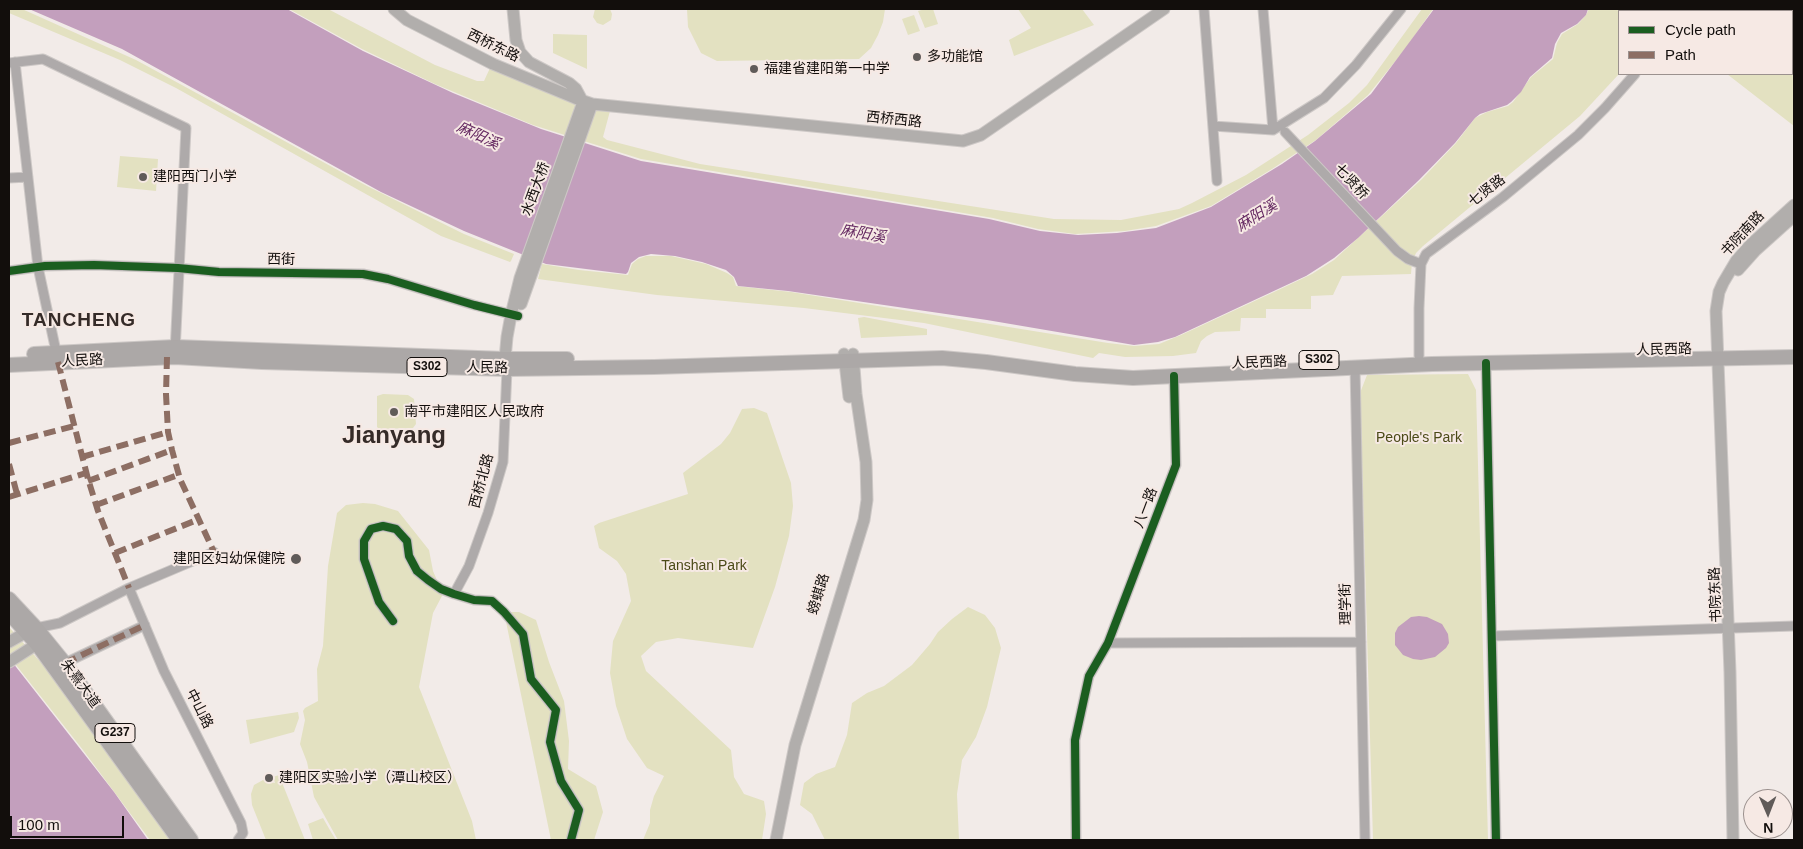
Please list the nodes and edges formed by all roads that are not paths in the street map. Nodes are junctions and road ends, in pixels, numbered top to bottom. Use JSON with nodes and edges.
{"nodes":[{"id":1,"x":394,"y":9,"type":"edge"},
{"id":2,"x":513,"y":9,"type":"edge"},
{"id":3,"x":1164,"y":9,"type":"edge"},
{"id":4,"x":1204,"y":9,"type":"edge"},
{"id":5,"x":1263,"y":9,"type":"edge"},
{"id":6,"x":1401,"y":9,"type":"edge"},
{"id":7,"x":12,"y":63,"type":"edge"},
{"id":8,"x":1634,"y":75,"type":"edge"},
{"id":9,"x":586,"y":107,"type":"junction"},
{"id":10,"x":1213,"y":126,"type":"junction"},
{"id":11,"x":1274,"y":130,"type":"junction"},
{"id":12,"x":1285,"y":132,"type":"dead end"},
{"id":13,"x":28,"y":177,"type":"junction"},
{"id":14,"x":9,"y":178,"type":"edge"},
{"id":15,"x":1217,"y":181,"type":"dead end"},
{"id":16,"x":1794,"y":204,"type":"edge"},
{"id":17,"x":1794,"y":216,"type":"edge"},
{"id":18,"x":1421,"y":264,"type":"junction"},
{"id":19,"x":38,"y":267,"type":"junction"},
{"id":20,"x":178,"y":268,"type":"junction"},
{"id":21,"x":9,"y":271,"type":"edge"},
{"id":22,"x":514,"y":315,"type":"junction"},
{"id":23,"x":1794,"y":348,"type":"edge"},
{"id":24,"x":175,"y":352,"type":"junction"},
{"id":25,"x":1721,"y":354,"type":"junction"},
{"id":26,"x":9,"y":356,"type":"edge"},
{"id":27,"x":1419,"y":356,"type":"junction"},
{"id":28,"x":57,"y":357,"type":"junction"},
{"id":29,"x":1794,"y":357,"type":"edge"},
{"id":30,"x":849,"y":358,"type":"junction"},
{"id":31,"x":508,"y":362,"type":"junction"},
{"id":32,"x":1486,"y":363,"type":"junction"},
{"id":33,"x":9,"y":365,"type":"edge"},
{"id":34,"x":1355,"y":367,"type":"junction"},
{"id":35,"x":1174,"y":376,"type":"junction"},
{"id":36,"x":214,"y":552,"type":"dead end"},
{"id":37,"x":129,"y":588,"type":"junction"},
{"id":38,"x":454,"y":594,"type":"junction"},
{"id":39,"x":9,"y":599,"type":"edge"},
{"id":40,"x":9,"y":613,"type":"edge"},
{"id":41,"x":393,"y":621,"type":"dead end"},
{"id":42,"x":60,"y":623,"type":"junction"},
{"id":43,"x":145,"y":625,"type":"junction"},
{"id":44,"x":1794,"y":626,"type":"edge"},
{"id":45,"x":1730,"y":629,"type":"junction"},
{"id":46,"x":36,"y":635,"type":"junction"},
{"id":47,"x":1492,"y":636,"type":"junction"},
{"id":48,"x":11,"y":640,"type":"edge"},
{"id":49,"x":1361,"y":642,"type":"junction"},
{"id":50,"x":1108,"y":643,"type":"junction"},
{"id":51,"x":9,"y":662,"type":"edge"},
{"id":52,"x":65,"y":663,"type":"junction"},
{"id":53,"x":180,"y":840,"type":"edge"},
{"id":54,"x":191,"y":840,"type":"edge"},
{"id":55,"x":238,"y":840,"type":"edge"},
{"id":56,"x":571,"y":840,"type":"edge"},
{"id":57,"x":770,"y":840,"type":"edge"},
{"id":58,"x":776,"y":840,"type":"edge"},
{"id":59,"x":1076,"y":840,"type":"edge"},
{"id":60,"x":1365,"y":840,"type":"edge"},
{"id":61,"x":1496,"y":840,"type":"edge"},
{"id":62,"x":1733,"y":840,"type":"edge"},
{"id":63,"x":1739,"y":840,"type":"edge"}],
"edges":[{"from":1,"to":9,"type":"main road","name":"西桥东路"},
{"from":2,"to":9,"type":"main road"},
{"from":3,"to":9,"type":"main road","name":"西桥西路"},
{"from":4,"to":10,"type":"street"},
{"from":5,"to":11,"type":"street"},
{"from":6,"to":11,"type":"street"},
{"from":7,"to":13,"type":"street"},
{"from":7,"to":20,"type":"street"},
{"from":8,"to":18,"type":"street","name":"七贤路"},
{"from":9,"to":22,"type":"main road","name":"水西大桥"},
{"from":10,"to":11,"type":"street"},
{"from":10,"to":15,"type":"street"},
{"from":12,"to":18,"type":"street","name":"七贤桥"},
{"from":13,"to":14,"type":"street"},
{"from":13,"to":19,"type":"street"},
{"from":16,"to":25,"type":"main road","name":"书院南路"},
{"from":17,"to":25,"type":"main road"},
{"from":18,"to":27,"type":"street"},
{"from":19,"to":20,"type":"street","name":"西街"},
{"from":19,"to":21,"type":"street","name":"西街"},
{"from":19,"to":28,"type":"street"},
{"from":20,"to":22,"type":"street","name":"西街"},
{"from":20,"to":24,"type":"street"},
{"from":22,"to":31,"type":"main road","name":"水西大桥"},
{"from":23,"to":25,"type":"highway","name":"人民西路","number":"S302"},
{"from":24,"to":28,"type":"highway","name":"人民路","number":"S302"},
{"from":24,"to":31,"type":"highway","name":"人民路","number":"S302"},
{"from":25,"to":27,"type":"highway","name":"人民西路","number":"S302"},
{"from":25,"to":29,"type":"highway","name":"人民西路","number":"S302"},
{"from":25,"to":32,"type":"highway","name":"人民西路","number":"S302"},
{"from":25,"to":45,"type":"main road","name":"书院东路"},
{"from":26,"to":28,"type":"highway","name":"人民路","number":"S302"},
{"from":27,"to":30,"type":"highway","name":"人民西路","number":"S302"},
{"from":28,"to":33,"type":"highway","name":"人民路","number":"S302"},
{"from":30,"to":31,"type":"highway","name":"人民路","number":"S302"},
{"from":30,"to":35,"type":"highway","name":"人民西路","number":"S302"},
{"from":30,"to":57,"type":"main road","name":"螃蜞路"},
{"from":30,"to":58,"type":"main road"},
{"from":31,"to":38,"type":"street","name":"西桥北路"},
{"from":32,"to":34,"type":"highway","name":"人民西路","number":"S302"},
{"from":32,"to":47,"type":"street"},
{"from":34,"to":35,"type":"highway","name":"人民西路","number":"S302"},
{"from":34,"to":49,"type":"street","name":"理学街"},
{"from":35,"to":50,"type":"street","name":"八一路"},
{"from":36,"to":37,"type":"street"},
{"from":37,"to":42,"type":"street"},
{"from":37,"to":43,"type":"street","name":"中山路"},
{"from":38,"to":41,"type":"street"},
{"from":38,"to":56,"type":"street"},
{"from":39,"to":46,"type":"highway","number":"G237"},
{"from":40,"to":46,"type":"highway","number":"G237"},
{"from":42,"to":46,"type":"street"},
{"from":42,"to":46,"type":"street"},
{"from":43,"to":52,"type":"street"},
{"from":43,"to":55,"type":"street","name":"中山路"},
{"from":44,"to":45,"type":"street"},
{"from":45,"to":47,"type":"street"},
{"from":45,"to":62,"type":"main road","name":"书院东路"},
{"from":45,"to":63,"type":"main road","name":"书院东路"},
{"from":46,"to":48,"type":"main road"},
{"from":46,"to":51,"type":"main road"},
{"from":46,"to":52,"type":"highway","name":"朱熹大道","number":"G237"},
{"from":46,"to":53,"type":"highway","name":"朱熹大道","number":"G237"},
{"from":47,"to":61,"type":"street"},
{"from":49,"to":50,"type":"street"},
{"from":49,"to":60,"type":"street","name":"理学街"},
{"from":50,"to":59,"type":"street","name":"八一路"},
{"from":52,"to":54,"type":"highway","name":"朱熹大道","number":"G237"}]}
